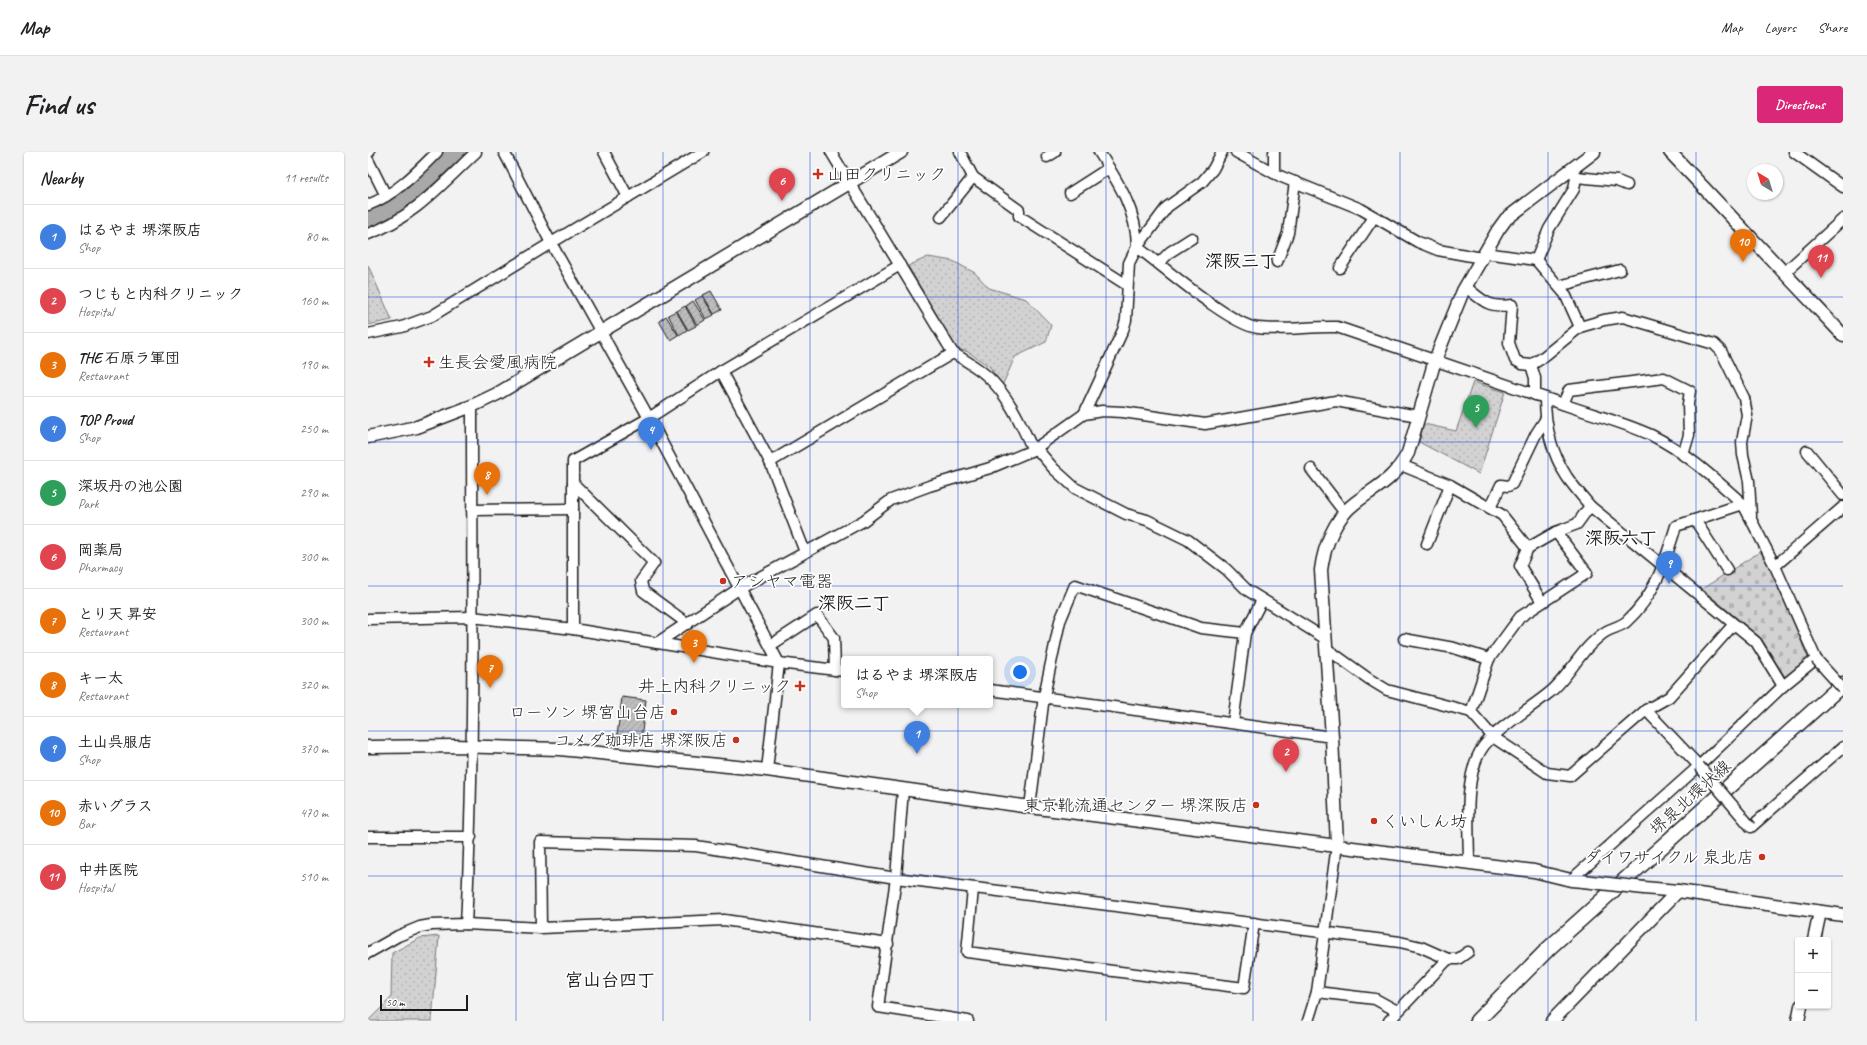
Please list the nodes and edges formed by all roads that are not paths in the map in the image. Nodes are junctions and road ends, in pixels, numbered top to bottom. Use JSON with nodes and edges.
{"nodes":[{"id":1,"x":437,"y":152,"type":"edge"},
{"id":2,"x":476,"y":152,"type":"edge"},
{"id":3,"x":504,"y":152,"type":"edge"},
{"id":4,"x":604,"y":152,"type":"edge"},
{"id":5,"x":704,"y":152,"type":"edge"},
{"id":6,"x":832,"y":152,"type":"edge"},
{"id":7,"x":901,"y":152,"type":"edge"},
{"id":8,"x":960,"y":152,"type":"edge"},
{"id":9,"x":1099,"y":152,"type":"edge"},
{"id":10,"x":1222,"y":152,"type":"edge"},
{"id":11,"x":1236,"y":152,"type":"edge"},
{"id":12,"x":1274,"y":152,"type":"edge"},
{"id":13,"x":1594,"y":152,"type":"edge"},
{"id":14,"x":1670,"y":152,"type":"edge"},
{"id":15,"x":1794,"y":152,"type":"edge"},
{"id":16,"x":368,"y":160,"type":"edge"},
{"id":17,"x":1109,"y":168,"type":"junction"},
{"id":18,"x":1274,"y":173,"type":"junction"},
{"id":19,"x":1573,"y":174,"type":"junction"},
{"id":20,"x":974,"y":177,"type":"junction"},
{"id":21,"x":850,"y":182,"type":"junction"},
{"id":22,"x":1295,"y":182,"type":"junction"},
{"id":23,"x":1627,"y":186,"type":"dead end"},
{"id":24,"x":1843,"y":187,"type":"edge"},
{"id":25,"x":1070,"y":193,"type":"dead end"},
{"id":26,"x":386,"y":196,"type":"junction"},
{"id":27,"x":628,"y":197,"type":"junction"},
{"id":28,"x":368,"y":205,"type":"edge"},
{"id":29,"x":941,"y":217,"type":"dead end"},
{"id":30,"x":1374,"y":217,"type":"junction"},
{"id":31,"x":1843,"y":219,"type":"edge"},
{"id":32,"x":368,"y":234,"type":"edge"},
{"id":33,"x":1192,"y":238,"type":"dead end"},
{"id":34,"x":551,"y":243,"type":"junction"},
{"id":35,"x":1138,"y":247,"type":"junction"},
{"id":36,"x":1484,"y":255,"type":"junction"},
{"id":37,"x":1536,"y":260,"type":"junction"},
{"id":38,"x":1277,"y":262,"type":"dead end"},
{"id":39,"x":1159,"y":263,"type":"junction"},
{"id":40,"x":900,"y":265,"type":"junction"},
{"id":41,"x":1340,"y":268,"type":"dead end"},
{"id":42,"x":1620,"y":270,"type":"dead end"},
{"id":43,"x":1785,"y":272,"type":"junction"},
{"id":44,"x":1127,"y":285,"type":"junction"},
{"id":45,"x":1559,"y":286,"type":"junction"},
{"id":46,"x":1466,"y":287,"type":"junction"},
{"id":47,"x":1580,"y":327,"type":"junction"},
{"id":48,"x":600,"y":332,"type":"junction"},
{"id":49,"x":368,"y":334,"type":"edge"},
{"id":50,"x":1843,"y":335,"type":"edge"},
{"id":51,"x":953,"y":353,"type":"junction"},
{"id":52,"x":1435,"y":360,"type":"junction"},
{"id":53,"x":1531,"y":365,"type":"junction"},
{"id":54,"x":721,"y":371,"type":"junction"},
{"id":55,"x":1540,"y":396,"type":"junction"},
{"id":56,"x":1563,"y":404,"type":"junction"},
{"id":57,"x":472,"y":406,"type":"junction"},
{"id":58,"x":1084,"y":414,"type":"junction"},
{"id":59,"x":1418,"y":416,"type":"junction"},
{"id":60,"x":649,"y":418,"type":"junction"},
{"id":61,"x":1545,"y":420,"type":"junction"},
{"id":62,"x":368,"y":437,"type":"edge"},
{"id":63,"x":1035,"y":449,"type":"junction"},
{"id":64,"x":1807,"y":451,"type":"dead end"},
{"id":65,"x":1683,"y":455,"type":"junction"},
{"id":66,"x":770,"y":462,"type":"junction"},
{"id":67,"x":1401,"y":465,"type":"junction"},
{"id":68,"x":1311,"y":469,"type":"dead end"},
{"id":69,"x":573,"y":482,"type":"junction"},
{"id":70,"x":1450,"y":485,"type":"junction"},
{"id":71,"x":1843,"y":495,"type":"edge"},
{"id":72,"x":1743,"y":504,"type":"junction"},
{"id":73,"x":1590,"y":506,"type":"junction"},
{"id":74,"x":1843,"y":507,"type":"edge"},
{"id":75,"x":1490,"y":508,"type":"junction"},
{"id":76,"x":573,"y":509,"type":"junction"},
{"id":77,"x":472,"y":510,"type":"junction"},
{"id":78,"x":1345,"y":513,"type":"junction"},
{"id":79,"x":1694,"y":520,"type":"junction"},
{"id":80,"x":1752,"y":520,"type":"junction"},
{"id":81,"x":1556,"y":532,"type":"junction"},
{"id":82,"x":1427,"y":544,"type":"dead end"},
{"id":83,"x":1528,"y":548,"type":"junction"},
{"id":84,"x":805,"y":552,"type":"junction"},
{"id":85,"x":1664,"y":566,"type":"junction"},
{"id":86,"x":1775,"y":566,"type":"junction"},
{"id":87,"x":1727,"y":570,"type":"dead end"},
{"id":88,"x":740,"y":588,"type":"junction"},
{"id":89,"x":1262,"y":600,"type":"junction"},
{"id":90,"x":1542,"y":602,"type":"junction"},
{"id":91,"x":472,"y":617,"type":"junction"},
{"id":92,"x":368,"y":619,"type":"edge"},
{"id":93,"x":688,"y":624,"type":"junction"},
{"id":94,"x":1734,"y":624,"type":"junction"},
{"id":95,"x":573,"y":629,"type":"junction"},
{"id":96,"x":1245,"y":633,"type":"junction"},
{"id":97,"x":1404,"y":640,"type":"dead end"},
{"id":98,"x":657,"y":643,"type":"junction"},
{"id":99,"x":1326,"y":644,"type":"junction"},
{"id":100,"x":771,"y":645,"type":"junction"},
{"id":101,"x":1489,"y":659,"type":"junction"},
{"id":102,"x":1816,"y":659,"type":"junction"},
{"id":103,"x":779,"y":663,"type":"junction"},
{"id":104,"x":840,"y":671,"type":"edge"},
{"id":105,"x":1843,"y":684,"type":"edge"},
{"id":106,"x":1784,"y":686,"type":"junction"},
{"id":107,"x":1843,"y":689,"type":"edge"},
{"id":108,"x":993,"y":690,"type":"edge"},
{"id":109,"x":1044,"y":696,"type":"junction"},
{"id":110,"x":1646,"y":710,"type":"junction"},
{"id":111,"x":1471,"y":712,"type":"junction"},
{"id":112,"x":1233,"y":723,"type":"junction"},
{"id":113,"x":1332,"y":737,"type":"junction"},
{"id":114,"x":1493,"y":737,"type":"junction"},
{"id":115,"x":472,"y":746,"type":"junction"},
{"id":116,"x":368,"y":747,"type":"edge"},
{"id":117,"x":1843,"y":747,"type":"edge"},
{"id":118,"x":1699,"y":766,"type":"junction"},
{"id":119,"x":767,"y":770,"type":"junction"},
{"id":120,"x":903,"y":789,"type":"junction"},
{"id":121,"x":1030,"y":807,"type":"junction"},
{"id":122,"x":368,"y":837,"type":"edge"},
{"id":123,"x":471,"y":837,"type":"junction"},
{"id":124,"x":1337,"y":845,"type":"junction"},
{"id":125,"x":1469,"y":863,"type":"junction"},
{"id":126,"x":896,"y":878,"type":"junction"},
{"id":127,"x":1577,"y":880,"type":"junction"},
{"id":128,"x":973,"y":888,"type":"junction"},
{"id":129,"x":1678,"y":891,"type":"junction"},
{"id":130,"x":1820,"y":912,"type":"junction"},
{"id":131,"x":1843,"y":914,"type":"edge"},
{"id":132,"x":1254,"y":923,"type":"junction"},
{"id":133,"x":466,"y":924,"type":"junction"},
{"id":134,"x":541,"y":928,"type":"junction"},
{"id":135,"x":1324,"y":934,"type":"junction"},
{"id":136,"x":1815,"y":937,"type":"edge"},
{"id":137,"x":888,"y":944,"type":"junction"},
{"id":138,"x":1468,"y":952,"type":"dead end"},
{"id":139,"x":368,"y":953,"type":"edge"},
{"id":140,"x":1448,"y":959,"type":"junction"},
{"id":141,"x":1317,"y":992,"type":"junction"},
{"id":142,"x":1800,"y":1009,"type":"edge"},
{"id":143,"x":1397,"y":1011,"type":"junction"},
{"id":144,"x":968,"y":1021,"type":"edge"},
{"id":145,"x":1308,"y":1021,"type":"edge"},
{"id":146,"x":1389,"y":1021,"type":"edge"},
{"id":147,"x":1477,"y":1021,"type":"edge"},
{"id":148,"x":1552,"y":1021,"type":"edge"},
{"id":149,"x":1798,"y":1021,"type":"edge"}],
"edges":[{"from":1,"to":26,"type":"street"},
{"from":2,"to":32,"type":"street"},
{"from":3,"to":34,"type":"street"},
{"from":4,"to":27,"type":"street"},
{"from":5,"to":27,"type":"street"},
{"from":6,"to":21,"type":"street"},
{"from":7,"to":21,"type":"street"},
{"from":8,"to":20,"type":"street"},
{"from":9,"to":17,"type":"street"},
{"from":10,"to":35,"type":"street"},
{"from":11,"to":18,"type":"street"},
{"from":12,"to":18,"type":"street"},
{"from":13,"to":19,"type":"street"},
{"from":14,"to":43,"type":"street"},
{"from":15,"to":24,"type":"street"},
{"from":16,"to":26,"type":"street"},
{"from":17,"to":25,"type":"street"},
{"from":17,"to":35,"type":"street"},
{"from":18,"to":22,"type":"street"},
{"from":19,"to":23,"type":"street"},
{"from":19,"to":36,"type":"street"},
{"from":19,"to":37,"type":"street"},
{"from":20,"to":29,"type":"street"},
{"from":20,"to":44,"type":"street"},
{"from":21,"to":40,"type":"street"},
{"from":21,"to":48,"type":"street"},
{"from":22,"to":30,"type":"street"},
{"from":22,"to":38,"type":"street"},
{"from":26,"to":28,"type":"street"},
{"from":27,"to":34,"type":"street"},
{"from":30,"to":36,"type":"street"},
{"from":30,"to":41,"type":"street"},
{"from":31,"to":43,"type":"street"},
{"from":33,"to":39,"type":"street"},
{"from":34,"to":48,"type":"street"},
{"from":34,"to":49,"type":"street"},
{"from":35,"to":39,"type":"street"},
{"from":35,"to":44,"type":"street"},
{"from":36,"to":37,"type":"street"},
{"from":36,"to":46,"type":"street"},
{"from":37,"to":45,"type":"street"},
{"from":39,"to":52,"type":"street"},
{"from":40,"to":51,"type":"street"},
{"from":40,"to":54,"type":"street"},
{"from":42,"to":45,"type":"street"},
{"from":43,"to":50,"type":"street"},
{"from":44,"to":58,"type":"street"},
{"from":45,"to":47,"type":"street"},
{"from":46,"to":52,"type":"street"},
{"from":46,"to":53,"type":"street"},
{"from":47,"to":53,"type":"street"},
{"from":47,"to":80,"type":"street"},
{"from":48,"to":57,"type":"street"},
{"from":48,"to":60,"type":"street"},
{"from":51,"to":63,"type":"street"},
{"from":51,"to":66,"type":"street"},
{"from":52,"to":55,"type":"street"},
{"from":52,"to":59,"type":"street"},
{"from":53,"to":55,"type":"street"},
{"from":54,"to":60,"type":"street"},
{"from":54,"to":66,"type":"street"},
{"from":55,"to":56,"type":"street"},
{"from":55,"to":61,"type":"street"},
{"from":56,"to":65,"type":"street"},
{"from":56,"to":65,"type":"street"},
{"from":57,"to":62,"type":"street"},
{"from":57,"to":77,"type":"street"},
{"from":58,"to":59,"type":"street"},
{"from":58,"to":63,"type":"street"},
{"from":59,"to":67,"type":"street"},
{"from":60,"to":69,"type":"street"},
{"from":60,"to":88,"type":"street"},
{"from":61,"to":73,"type":"street"},
{"from":61,"to":75,"type":"street"},
{"from":63,"to":84,"type":"street"},
{"from":63,"to":89,"type":"street"},
{"from":64,"to":71,"type":"street"},
{"from":65,"to":72,"type":"street"},
{"from":66,"to":84,"type":"street"},
{"from":67,"to":70,"type":"street"},
{"from":67,"to":78,"type":"street"},
{"from":68,"to":78,"type":"street"},
{"from":69,"to":76,"type":"street"},
{"from":69,"to":93,"type":"street"},
{"from":70,"to":75,"type":"street"},
{"from":70,"to":82,"type":"street"},
{"from":72,"to":79,"type":"street"},
{"from":72,"to":80,"type":"street"},
{"from":73,"to":81,"type":"street"},
{"from":73,"to":85,"type":"street"},
{"from":74,"to":86,"type":"street"},
{"from":75,"to":83,"type":"street"},
{"from":76,"to":77,"type":"street"},
{"from":76,"to":95,"type":"street"},
{"from":77,"to":91,"type":"street"},
{"from":78,"to":99,"type":"street"},
{"from":79,"to":85,"type":"street"},
{"from":79,"to":87,"type":"street"},
{"from":80,"to":86,"type":"street"},
{"from":81,"to":83,"type":"street"},
{"from":81,"to":90,"type":"street"},
{"from":83,"to":90,"type":"street"},
{"from":84,"to":88,"type":"street"},
{"from":85,"to":94,"type":"street"},
{"from":85,"to":114,"type":"street"},
{"from":86,"to":102,"type":"street"},
{"from":88,"to":93,"type":"street"},
{"from":88,"to":100,"type":"street"},
{"from":89,"to":96,"type":"street"},
{"from":89,"to":99,"type":"street"},
{"from":90,"to":101,"type":"street"},
{"from":91,"to":92,"type":"street"},
{"from":91,"to":95,"type":"street"},
{"from":91,"to":115,"type":"street"},
{"from":93,"to":98,"type":"street"},
{"from":94,"to":106,"type":"street"},
{"from":94,"to":110,"type":"street"},
{"from":95,"to":98,"type":"street"},
{"from":96,"to":109,"type":"street"},
{"from":96,"to":112,"type":"street"},
{"from":97,"to":101,"type":"street"},
{"from":98,"to":103,"type":"street"},
{"from":99,"to":111,"type":"street"},
{"from":99,"to":113,"type":"street"},
{"from":100,"to":103,"type":"street"},
{"from":100,"to":104,"type":"street"},
{"from":101,"to":111,"type":"street"},
{"from":102,"to":106,"type":"street"},
{"from":102,"to":107,"type":"street","bridge":true},
{"from":103,"to":104,"type":"street"},
{"from":103,"to":119,"type":"street"},
{"from":105,"to":147,"type":"main road","name":"堺泉北環状線"},
{"from":106,"to":118,"type":"street"},
{"from":108,"to":109,"type":"street"},
{"from":109,"to":112,"type":"street"},
{"from":109,"to":121,"type":"street"},
{"from":110,"to":114,"type":"street"},
{"from":110,"to":118,"type":"street"},
{"from":111,"to":114,"type":"street"},
{"from":112,"to":113,"type":"street"},
{"from":113,"to":124,"type":"street"},
{"from":114,"to":125,"type":"street"},
{"from":115,"to":116,"type":"street"},
{"from":115,"to":119,"type":"street"},
{"from":115,"to":123,"type":"street"},
{"from":117,"to":118,"type":"street","bridge":true},
{"from":118,"to":127,"type":"street"},
{"from":119,"to":120,"type":"street"},
{"from":120,"to":121,"type":"street"},
{"from":120,"to":126,"type":"street"},
{"from":121,"to":124,"type":"street"},
{"from":122,"to":123,"type":"street"},
{"from":123,"to":133,"type":"street"},
{"from":124,"to":125,"type":"street"},
{"from":124,"to":135,"type":"street"},
{"from":125,"to":127,"type":"street"},
{"from":126,"to":128,"type":"street"},
{"from":126,"to":134,"type":"street"},
{"from":126,"to":137,"type":"street"},
{"from":127,"to":129,"type":"street","bridge":true},
{"from":128,"to":132,"type":"street"},
{"from":128,"to":132,"type":"street"},
{"from":129,"to":130,"type":"street"},
{"from":129,"to":148,"type":"street"},
{"from":130,"to":131,"type":"street"},
{"from":130,"to":136,"type":"street"},
{"from":132,"to":135,"type":"street"},
{"from":133,"to":134,"type":"street"},
{"from":133,"to":139,"type":"street"},
{"from":134,"to":137,"type":"street"},
{"from":135,"to":140,"type":"street"},
{"from":135,"to":141,"type":"street"},
{"from":137,"to":144,"type":"street"},
{"from":138,"to":140,"type":"street"},
{"from":140,"to":143,"type":"street"},
{"from":141,"to":143,"type":"street"},
{"from":141,"to":145,"type":"street"},
{"from":142,"to":149,"type":"street"},
{"from":143,"to":146,"type":"street"}]}
